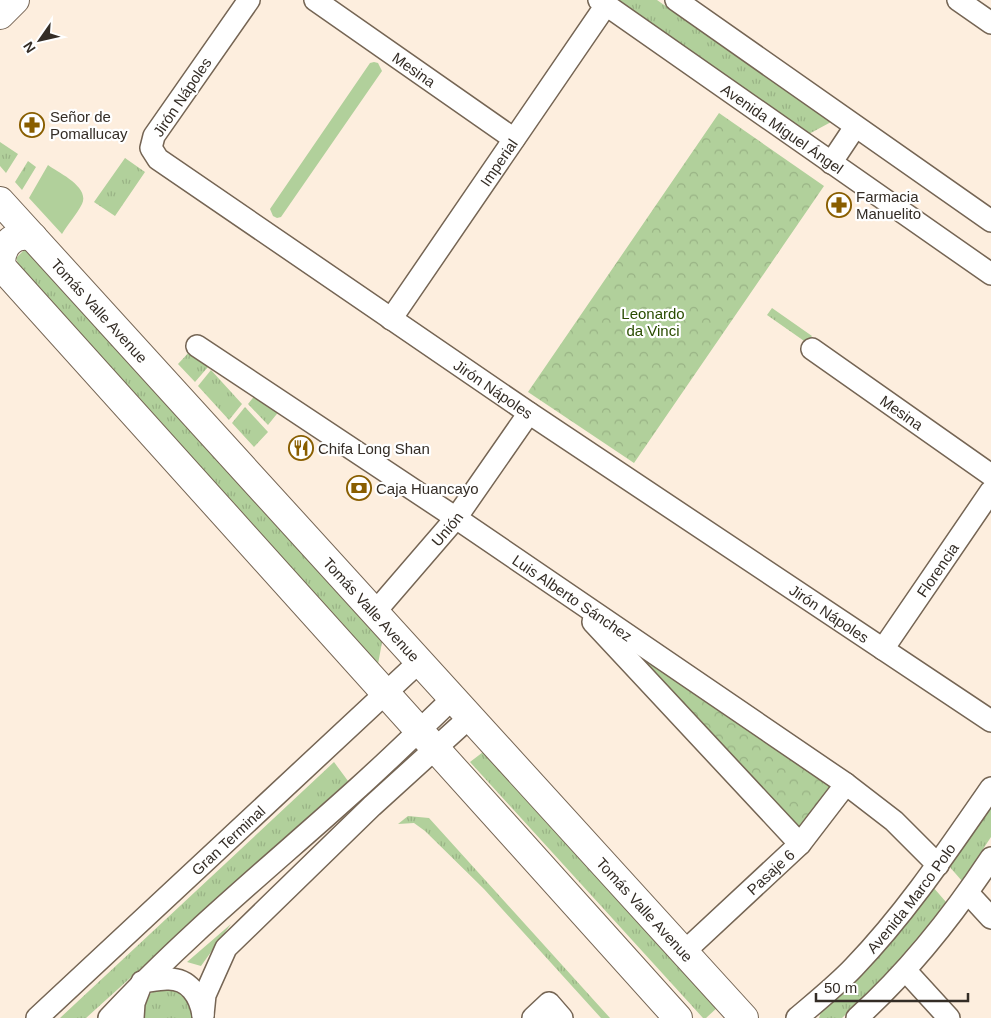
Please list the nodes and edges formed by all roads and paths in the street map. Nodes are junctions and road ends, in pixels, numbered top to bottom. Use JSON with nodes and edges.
{"nodes":[{"id":1,"x":15,"y":0,"type":"edge"},
{"id":2,"x":249,"y":0,"type":"edge"},
{"id":3,"x":315,"y":0,"type":"edge"},
{"id":4,"x":676,"y":0,"type":"edge"},
{"id":5,"x":958,"y":0,"type":"edge"},
{"id":6,"x":603,"y":2,"type":"edge"},
{"id":7,"x":0,"y":15,"type":"edge"},
{"id":8,"x":991,"y":23,"type":"edge"},
{"id":9,"x":855,"y":127,"type":"junction"},
{"id":10,"x":514,"y":139,"type":"junction"},
{"id":11,"x":831,"y":163,"type":"junction"},
{"id":12,"x":0,"y":201,"type":"edge"},
{"id":13,"x":991,"y":221,"type":"edge"},
{"id":14,"x":33,"y":237,"type":"junction"},
{"id":15,"x":0,"y":266,"type":"edge"},
{"id":16,"x":991,"y":274,"type":"edge"},
{"id":17,"x":391,"y":319,"type":"junction"},
{"id":18,"x":197,"y":346,"type":"dead end"},
{"id":19,"x":812,"y":349,"type":"dead end"},
{"id":20,"x":529,"y":413,"type":"junction"},
{"id":21,"x":991,"y":475,"type":"edge"},
{"id":22,"x":991,"y":491,"type":"edge"},
{"id":23,"x":456,"y":518,"type":"junction"},
{"id":24,"x":582,"y":605,"type":"junction"},
{"id":25,"x":375,"y":612,"type":"junction"},
{"id":26,"x":883,"y":649,"type":"junction"},
{"id":27,"x":420,"y":662,"type":"junction"},
{"id":28,"x":386,"y":693,"type":"junction"},
{"id":29,"x":461,"y":708,"type":"junction"},
{"id":30,"x":991,"y":721,"type":"edge"},
{"id":31,"x":426,"y":739,"type":"junction"},
{"id":32,"x":846,"y":784,"type":"junction"},
{"id":33,"x":991,"y":788,"type":"edge"},
{"id":34,"x":800,"y":844,"type":"junction"},
{"id":35,"x":991,"y":858,"type":"edge"},
{"id":36,"x":938,"y":865,"type":"junction"},
{"id":37,"x":968,"y":893,"type":"junction"},
{"id":38,"x":991,"y":918,"type":"edge"},
{"id":39,"x":684,"y":952,"type":"junction"},
{"id":40,"x":906,"y":971,"type":"junction"},
{"id":41,"x":142,"y":982,"type":"junction"},
{"id":42,"x":203,"y":1017,"type":"edge"},
{"id":43,"x":37,"y":1018,"type":"edge"},
{"id":44,"x":109,"y":1018,"type":"edge"},
{"id":45,"x":132,"y":1018,"type":"edge"},
{"id":46,"x":533,"y":1018,"type":"edge"},
{"id":47,"x":562,"y":1018,"type":"edge"},
{"id":48,"x":678,"y":1018,"type":"edge"},
{"id":49,"x":744,"y":1018,"type":"edge"},
{"id":50,"x":797,"y":1018,"type":"edge"},
{"id":51,"x":857,"y":1018,"type":"edge"},
{"id":52,"x":949,"y":1018,"type":"edge"}],
"edges":[{"from":1,"to":7,"type":"main road"},
{"from":2,"to":17,"type":"street","name":"Jirón Nápoles"},
{"from":3,"to":10,"type":"street","name":"Mesina"},
{"from":4,"to":9,"type":"street"},
{"from":5,"to":8,"type":"street"},
{"from":6,"to":10,"type":"street","name":"Imperial"},
{"from":6,"to":11,"type":"street","name":"Avenida Miguel Ángel"},
{"from":9,"to":11,"type":"street"},
{"from":9,"to":13,"type":"street"},
{"from":10,"to":17,"type":"street","name":"Imperial"},
{"from":11,"to":16,"type":"street","name":"Avenida Miguel Ángel"},
{"from":12,"to":14,"type":"main road","name":"Tomás Valle Avenue"},
{"from":14,"to":15,"type":"main road"},
{"from":14,"to":25,"type":"main road","name":"Tomás Valle Avenue"},
{"from":15,"to":28,"type":"main road"},
{"from":17,"to":20,"type":"street","name":"Jirón Nápoles"},
{"from":18,"to":23,"type":"street","name":"Luis Alberto Sánchez"},
{"from":19,"to":21,"type":"street","name":"Mesina"},
{"from":20,"to":23,"type":"street","name":"Unión"},
{"from":20,"to":26,"type":"street","name":"Jirón Nápoles"},
{"from":22,"to":26,"type":"street","name":"Florencia"},
{"from":23,"to":24,"type":"street","name":"Luis Alberto Sánchez"},
{"from":23,"to":25,"type":"street","name":"Unión"},
{"from":24,"to":32,"type":"street","name":"Luis Alberto Sánchez"},
{"from":24,"to":34,"type":"street"},
{"from":25,"to":27,"type":"main road","name":"Tomás Valle Avenue"},
{"from":26,"to":30,"type":"street","name":"Jirón Nápoles"},
{"from":27,"to":28,"type":"street","name":"Gran Terminal"},
{"from":27,"to":29,"type":"main road","name":"Tomás Valle Avenue"},
{"from":28,"to":31,"type":"main road"},
{"from":28,"to":43,"type":"street","name":"Gran Terminal"},
{"from":29,"to":31,"type":"street"},
{"from":29,"to":39,"type":"main road","name":"Tomás Valle Avenue"},
{"from":31,"to":41,"type":"street"},
{"from":31,"to":42,"type":"street"},
{"from":31,"to":48,"type":"main road"},
{"from":32,"to":34,"type":"street","name":"Pasaje 6"},
{"from":32,"to":36,"type":"street","name":"Luis Alberto Sánchez"},
{"from":33,"to":36,"type":"street","name":"Avenida Marco Polo"},
{"from":34,"to":39,"type":"street","name":"Pasaje 6"},
{"from":35,"to":37,"type":"street"},
{"from":36,"to":50,"type":"street","name":"Avenida Marco Polo"},
{"from":37,"to":38,"type":"street"},
{"from":37,"to":40,"type":"street"},
{"from":39,"to":49,"type":"main road","name":"Tomás Valle Avenue"},
{"from":40,"to":51,"type":"street"},
{"from":40,"to":52,"type":"street"},
{"from":41,"to":42,"type":"street"},
{"from":41,"to":44,"type":"street"},
{"from":41,"to":45,"type":"street"},
{"from":46,"to":47,"type":"street"}]}
